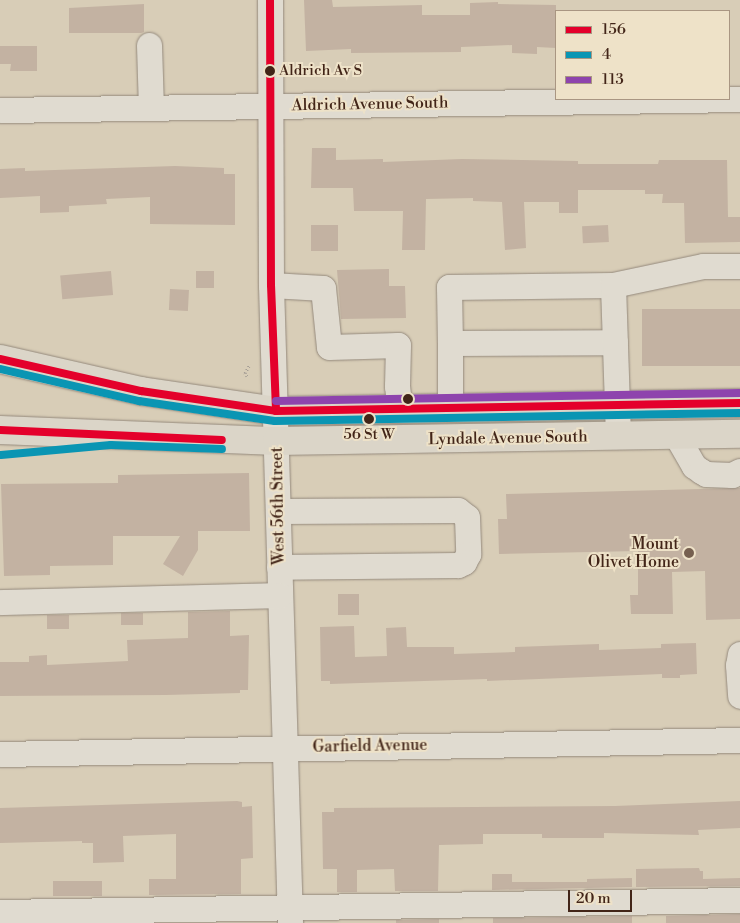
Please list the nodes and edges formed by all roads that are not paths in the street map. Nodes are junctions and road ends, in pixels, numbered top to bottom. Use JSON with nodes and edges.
{"nodes":[{"id":1,"x":270,"y":0,"type":"edge"},
{"id":2,"x":149,"y":45,"type":"dead end"},
{"id":3,"x":662,"y":100,"type":"edge"},
{"id":4,"x":271,"y":105,"type":"junction"},
{"id":5,"x":151,"y":108,"type":"junction"},
{"id":6,"x":0,"y":110,"type":"edge"},
{"id":7,"x":740,"y":266,"type":"edge"},
{"id":8,"x":271,"y":285,"type":"junction"},
{"id":9,"x":613,"y":285,"type":"junction"},
{"id":10,"x":615,"y":342,"type":"junction"},
{"id":11,"x":450,"y":343,"type":"junction"},
{"id":12,"x":0,"y":359,"type":"edge"},
{"id":13,"x":740,"y":403,"type":"edge"},
{"id":14,"x":617,"y":406,"type":"junction"},
{"id":15,"x":450,"y":409,"type":"junction"},
{"id":16,"x":400,"y":410,"type":"junction"},
{"id":17,"x":276,"y":411,"type":"junction"},
{"id":18,"x":0,"y":430,"type":"edge"},
{"id":19,"x":740,"y":434,"type":"edge"},
{"id":20,"x":111,"y":435,"type":"junction"},
{"id":21,"x":676,"y":435,"type":"junction"},
{"id":22,"x":618,"y":436,"type":"junction"},
{"id":23,"x":277,"y":441,"type":"junction"},
{"id":24,"x":0,"y":445,"type":"edge"},
{"id":25,"x":740,"y":471,"type":"edge"},
{"id":26,"x":278,"y":511,"type":"junction"},
{"id":27,"x":279,"y":567,"type":"junction"},
{"id":28,"x":280,"y":595,"type":"junction"},
{"id":29,"x":0,"y":602,"type":"edge"},
{"id":30,"x":740,"y":654,"type":"edge"},
{"id":31,"x":740,"y":696,"type":"edge"},
{"id":32,"x":740,"y":740,"type":"edge"},
{"id":33,"x":284,"y":748,"type":"junction"},
{"id":34,"x":0,"y":754,"type":"edge"},
{"id":35,"x":740,"y":900,"type":"edge"},
{"id":36,"x":0,"y":912,"type":"edge"},
{"id":37,"x":290,"y":915,"type":"edge"}],
"edges":[{"from":1,"to":4,"type":"street","name":"West 56th Street"},
{"from":2,"to":5,"type":"street"},
{"from":3,"to":4,"type":"street","name":"Aldrich Avenue South"},
{"from":4,"to":5,"type":"street","name":"Aldrich Avenue South"},
{"from":4,"to":8,"type":"street","name":"West 56th Street"},
{"from":5,"to":6,"type":"street","name":"Aldrich Avenue South"},
{"from":7,"to":9,"type":"street"},
{"from":8,"to":16,"type":"street"},
{"from":8,"to":17,"type":"street","name":"West 56th Street"},
{"from":9,"to":10,"type":"street"},
{"from":9,"to":11,"type":"street"},
{"from":10,"to":11,"type":"street"},
{"from":10,"to":14,"type":"street"},
{"from":11,"to":15,"type":"street"},
{"from":12,"to":17,"type":"main road","name":"Lyndale Avenue South"},
{"from":13,"to":14,"type":"main road","name":"Lyndale Avenue South"},
{"from":14,"to":15,"type":"main road","name":"Lyndale Avenue South"},
{"from":14,"to":22,"type":"street"},
{"from":15,"to":16,"type":"main road","name":"Lyndale Avenue South"},
{"from":16,"to":17,"type":"main road","name":"Lyndale Avenue South"},
{"from":17,"to":23,"type":"street","name":"West 56th Street"},
{"from":18,"to":20,"type":"main road"},
{"from":19,"to":21,"type":"main road","name":"Lyndale Avenue South"},
{"from":20,"to":23,"type":"main road","name":"Lyndale Avenue South"},
{"from":20,"to":24,"type":"main road"},
{"from":21,"to":22,"type":"main road","name":"Lyndale Avenue South"},
{"from":21,"to":25,"type":"street"},
{"from":22,"to":23,"type":"main road","name":"Lyndale Avenue South"},
{"from":23,"to":26,"type":"street","name":"West 56th Street"},
{"from":26,"to":27,"type":"street","name":"West 56th Street"},
{"from":26,"to":27,"type":"street"},
{"from":27,"to":28,"type":"street","name":"West 56th Street"},
{"from":28,"to":29,"type":"street"},
{"from":28,"to":33,"type":"street","name":"West 56th Street"},
{"from":30,"to":31,"type":"street"},
{"from":32,"to":33,"type":"street","name":"Garfield Avenue"},
{"from":33,"to":34,"type":"street","name":"Garfield Avenue"},
{"from":33,"to":37,"type":"street","name":"West 56th Street"},
{"from":35,"to":37,"type":"street"},
{"from":36,"to":37,"type":"street"}]}
